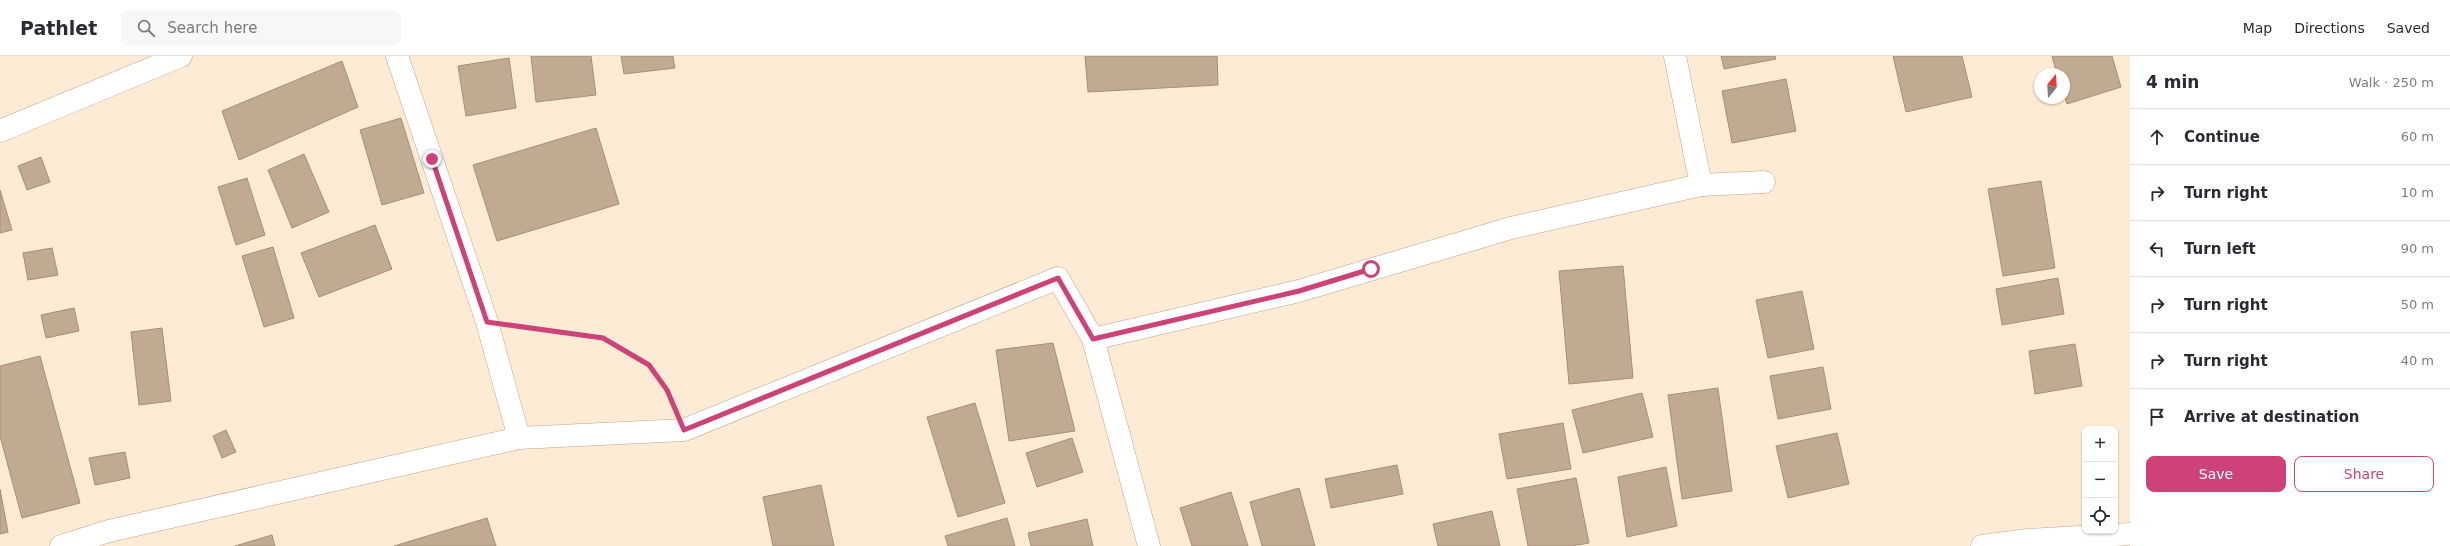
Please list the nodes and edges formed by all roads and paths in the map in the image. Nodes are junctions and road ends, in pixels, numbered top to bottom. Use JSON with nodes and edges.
{"nodes":[{"id":1,"x":181,"y":56,"type":"edge"},
{"id":2,"x":397,"y":56,"type":"edge"},
{"id":3,"x":1675,"y":56,"type":"edge"},
{"id":4,"x":0,"y":131,"type":"edge"},
{"id":5,"x":1764,"y":182,"type":"dead end"},
{"id":6,"x":1701,"y":186,"type":"junction"},
{"id":7,"x":487,"y":322,"type":"junction"},
{"id":8,"x":1093,"y":339,"type":"junction"},
{"id":9,"x":684,"y":430,"type":"junction"},
{"id":10,"x":519,"y":438,"type":"junction"},
{"id":11,"x":2130,"y":534,"type":"edge"},
{"id":12,"x":61,"y":546,"type":"edge"},
{"id":13,"x":1150,"y":546,"type":"edge"},
{"id":14,"x":1982,"y":546,"type":"edge"}],
"edges":[{"from":1,"to":4,"type":"street"},
{"from":2,"to":7,"type":"street"},
{"from":3,"to":6,"type":"street"},
{"from":5,"to":6,"type":"street"},
{"from":6,"to":8,"type":"street"},
{"from":7,"to":9,"type":"path"},
{"from":7,"to":10,"type":"street"},
{"from":8,"to":9,"type":"street"},
{"from":8,"to":13,"type":"street"},
{"from":9,"to":10,"type":"street"},
{"from":10,"to":12,"type":"street"},
{"from":11,"to":14,"type":"street"}]}
